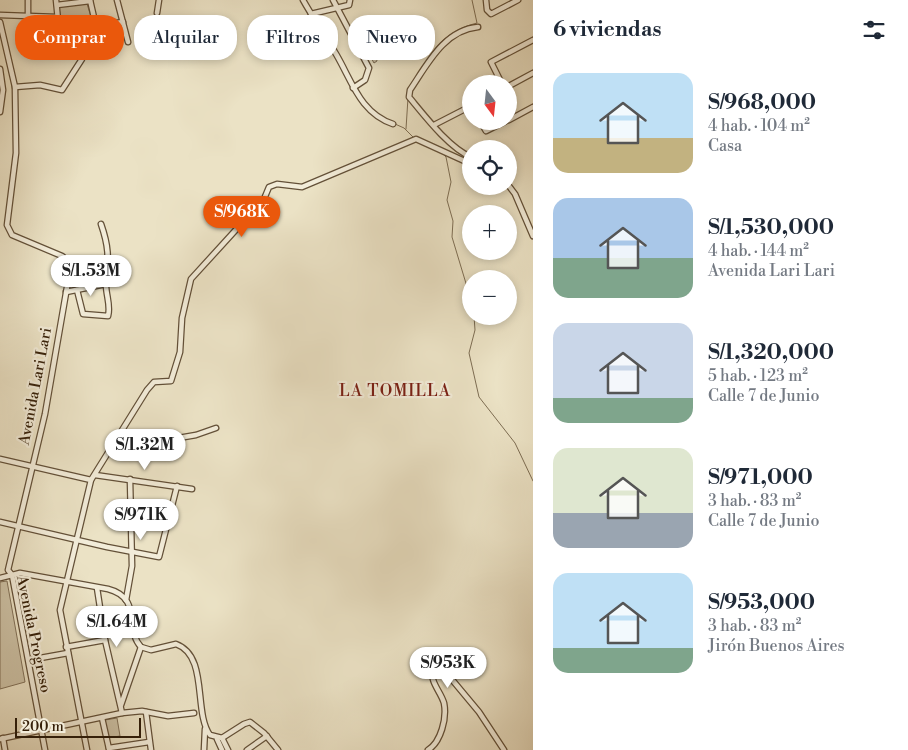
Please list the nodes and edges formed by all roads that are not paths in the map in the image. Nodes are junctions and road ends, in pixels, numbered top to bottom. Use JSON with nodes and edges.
{"nodes":[{"id":1,"x":28,"y":0,"type":"edge"},
{"id":2,"x":117,"y":0,"type":"edge"},
{"id":3,"x":159,"y":0,"type":"edge"},
{"id":4,"x":303,"y":0,"type":"edge"},
{"id":5,"x":333,"y":0,"type":"edge"},
{"id":6,"x":350,"y":0,"type":"edge"},
{"id":7,"x":486,"y":0,"type":"edge"},
{"id":8,"x":518,"y":0,"type":"edge"},
{"id":9,"x":90,"y":1,"type":"edge"},
{"id":10,"x":57,"y":3,"type":"edge"},
{"id":11,"x":336,"y":8,"type":"junction"},
{"id":12,"x":157,"y":12,"type":"dead end"},
{"id":13,"x":311,"y":14,"type":"junction"},
{"id":14,"x":0,"y":15,"type":"edge"},
{"id":15,"x":28,"y":15,"type":"edge"},
{"id":16,"x":93,"y":15,"type":"edge"},
{"id":17,"x":121,"y":15,"type":"edge"},
{"id":18,"x":15,"y":16,"type":"edge"},
{"id":19,"x":0,"y":22,"type":"edge"},
{"id":20,"x":124,"y":26,"type":"edge"},
{"id":21,"x":478,"y":26,"type":"dead end"},
{"id":22,"x":533,"y":40,"type":"edge"},
{"id":23,"x":128,"y":42,"type":"dead end"},
{"id":24,"x":81,"y":60,"type":"edge"},
{"id":25,"x":0,"y":69,"type":"edge"},
{"id":26,"x":533,"y":73,"type":"edge"},
{"id":27,"x":498,"y":75,"type":"edge"},
{"id":28,"x":518,"y":81,"type":"edge"},
{"id":29,"x":14,"y":87,"type":"junction"},
{"id":30,"x":353,"y":88,"type":"junction"},
{"id":31,"x":533,"y":107,"type":"edge"},
{"id":32,"x":462,"y":111,"type":"edge"},
{"id":33,"x":0,"y":112,"type":"edge"},
{"id":34,"x":518,"y":114,"type":"edge"},
{"id":35,"x":394,"y":124,"type":"dead end"},
{"id":36,"x":434,"y":125,"type":"junction"},
{"id":37,"x":462,"y":151,"type":"edge"},
{"id":38,"x":462,"y":160,"type":"edge"},
{"id":39,"x":515,"y":195,"type":"edge"},
{"id":40,"x":101,"y":224,"type":"dead end"},
{"id":41,"x":533,"y":236,"type":"edge"},
{"id":42,"x":106,"y":284,"type":"junction"},
{"id":43,"x":77,"y":290,"type":"junction"},
{"id":44,"x":66,"y":292,"type":"junction"},
{"id":45,"x":216,"y":428,"type":"dead end"},
{"id":46,"x":109,"y":450,"type":"junction"},
{"id":47,"x":1,"y":461,"type":"edge"},
{"id":48,"x":32,"y":466,"type":"junction"},
{"id":49,"x":95,"y":475,"type":"junction"},
{"id":50,"x":130,"y":479,"type":"junction"},
{"id":51,"x":91,"y":480,"type":"junction"},
{"id":52,"x":177,"y":486,"type":"junction"},
{"id":53,"x":192,"y":489,"type":"dead end"},
{"id":54,"x":0,"y":522,"type":"edge"},
{"id":55,"x":18,"y":526,"type":"junction"},
{"id":56,"x":76,"y":540,"type":"junction"},
{"id":57,"x":132,"y":551,"type":"junction"},
{"id":58,"x":12,"y":575,"type":"junction"},
{"id":59,"x":0,"y":578,"type":"edge"},
{"id":60,"x":65,"y":582,"type":"junction"},
{"id":61,"x":97,"y":588,"type":"junction"},
{"id":62,"x":126,"y":600,"type":"junction"},
{"id":63,"x":105,"y":640,"type":"junction"},
{"id":64,"x":66,"y":647,"type":"junction"},
{"id":65,"x":140,"y":647,"type":"junction"},
{"id":66,"x":68,"y":653,"type":"junction"},
{"id":67,"x":29,"y":660,"type":"junction"},
{"id":68,"x":120,"y":705,"type":"junction"},
{"id":69,"x":146,"y":712,"type":"junction"},
{"id":70,"x":122,"y":713,"type":"junction"},
{"id":71,"x":194,"y":713,"type":"dead end"},
{"id":72,"x":102,"y":718,"type":"junction"},
{"id":73,"x":82,"y":723,"type":"junction"},
{"id":74,"x":205,"y":725,"type":"junction"},
{"id":75,"x":41,"y":730,"type":"junction"},
{"id":76,"x":267,"y":736,"type":"junction"},
{"id":77,"x":219,"y":738,"type":"junction"},
{"id":78,"x":2,"y":739,"type":"edge"},
{"id":79,"x":149,"y":742,"type":"junction"},
{"id":80,"x":109,"y":749,"type":"edge"},
{"id":81,"x":5,"y":750,"type":"edge"},
{"id":82,"x":45,"y":750,"type":"edge"},
{"id":83,"x":87,"y":750,"type":"edge"},
{"id":84,"x":151,"y":750,"type":"edge"},
{"id":85,"x":204,"y":750,"type":"edge"},
{"id":86,"x":222,"y":750,"type":"edge"},
{"id":87,"x":228,"y":750,"type":"edge"},
{"id":88,"x":247,"y":750,"type":"edge"},
{"id":89,"x":278,"y":750,"type":"edge"},
{"id":90,"x":428,"y":750,"type":"edge"},
{"id":91,"x":504,"y":750,"type":"edge"}],
"edges":[{"from":1,"to":15,"type":"street"},
{"from":2,"to":17,"type":"street"},
{"from":3,"to":12,"type":"street"},
{"from":4,"to":13,"type":"street"},
{"from":5,"to":11,"type":"street"},
{"from":6,"to":11,"type":"street"},
{"from":7,"to":8,"type":"street"},
{"from":9,"to":10,"type":"street"},
{"from":9,"to":16,"type":"street"},
{"from":11,"to":13,"type":"street"},
{"from":11,"to":30,"type":"street"},
{"from":13,"to":30,"type":"street"},
{"from":14,"to":18,"type":"street"},
{"from":19,"to":29,"type":"street","name":"Avenida Lari Lari"},
{"from":20,"to":23,"type":"street"},
{"from":21,"to":36,"type":"street"},
{"from":22,"to":27,"type":"street"},
{"from":24,"to":29,"type":"street"},
{"from":25,"to":33,"type":"street"},
{"from":26,"to":28,"type":"street"},
{"from":29,"to":44,"type":"street","name":"Avenida Lari Lari"},
{"from":30,"to":35,"type":"street"},
{"from":31,"to":34,"type":"street"},
{"from":32,"to":36,"type":"street"},
{"from":36,"to":37,"type":"street"},
{"from":38,"to":46,"type":"street"},
{"from":39,"to":41,"type":"street"},
{"from":40,"to":42,"type":"street"},
{"from":42,"to":43,"type":"street"},
{"from":42,"to":43,"type":"street"},
{"from":43,"to":44,"type":"street"},
{"from":44,"to":48,"type":"street","name":"Avenida Lari Lari"},
{"from":45,"to":46,"type":"street"},
{"from":46,"to":49,"type":"street"},
{"from":47,"to":48,"type":"street"},
{"from":48,"to":51,"type":"street"},
{"from":48,"to":55,"type":"street","name":"Avenida Progreso"},
{"from":49,"to":50,"type":"street"},
{"from":49,"to":51,"type":"street"},
{"from":50,"to":52,"type":"street"},
{"from":50,"to":57,"type":"street"},
{"from":51,"to":56,"type":"street"},
{"from":52,"to":53,"type":"street"},
{"from":52,"to":57,"type":"street"},
{"from":54,"to":55,"type":"street"},
{"from":55,"to":56,"type":"street"},
{"from":55,"to":58,"type":"street","name":"Avenida Progreso"},
{"from":56,"to":57,"type":"street"},
{"from":56,"to":60,"type":"street"},
{"from":57,"to":62,"type":"street"},
{"from":58,"to":59,"type":"street"},
{"from":58,"to":60,"type":"street"},
{"from":58,"to":67,"type":"street","name":"Avenida Progreso"},
{"from":60,"to":61,"type":"street"},
{"from":60,"to":64,"type":"street"},
{"from":61,"to":62,"type":"street"},
{"from":61,"to":63,"type":"street"},
{"from":62,"to":65,"type":"street"},
{"from":63,"to":64,"type":"street"},
{"from":63,"to":68,"type":"street"},
{"from":64,"to":66,"type":"street"},
{"from":65,"to":68,"type":"street"},
{"from":65,"to":74,"type":"street"},
{"from":66,"to":67,"type":"street"},
{"from":66,"to":73,"type":"street"},
{"from":67,"to":75,"type":"street","name":"Avenida Progreso"},
{"from":68,"to":70,"type":"street"},
{"from":69,"to":70,"type":"street"},
{"from":69,"to":71,"type":"street"},
{"from":69,"to":79,"type":"street"},
{"from":70,"to":72,"type":"street"},
{"from":72,"to":73,"type":"street"},
{"from":72,"to":80,"type":"street"},
{"from":73,"to":75,"type":"street"},
{"from":73,"to":83,"type":"street"},
{"from":74,"to":77,"type":"street"},
{"from":74,"to":85,"type":"street"},
{"from":75,"to":78,"type":"street"},
{"from":75,"to":82,"type":"street","name":"Avenida Progreso"},
{"from":76,"to":77,"type":"street"},
{"from":76,"to":88,"type":"street"},
{"from":76,"to":89,"type":"street"},
{"from":77,"to":86,"type":"street"},
{"from":77,"to":87,"type":"street"},
{"from":78,"to":81,"type":"street"},
{"from":79,"to":80,"type":"street"},
{"from":79,"to":84,"type":"street"},
{"from":90,"to":91,"type":"street"}]}
